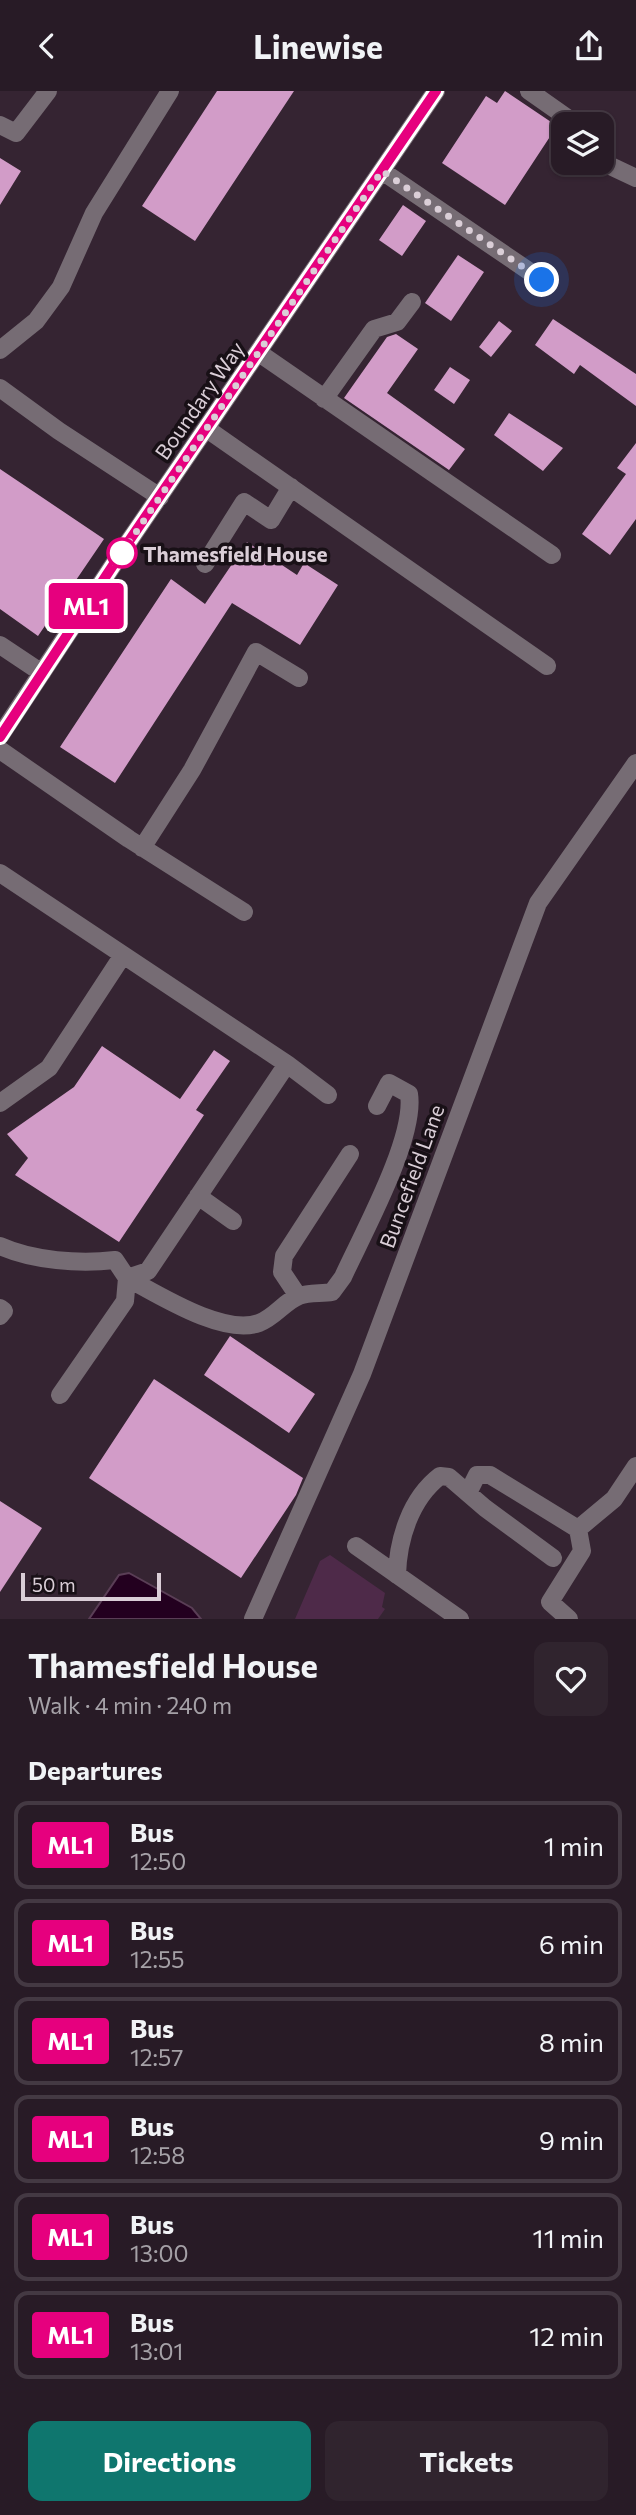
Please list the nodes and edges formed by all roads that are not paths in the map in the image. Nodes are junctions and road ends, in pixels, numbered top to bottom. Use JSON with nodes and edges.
{"nodes":[{"id":1,"x":48,"y":91,"type":"edge"},
{"id":2,"x":170,"y":91,"type":"edge"},
{"id":3,"x":436,"y":91,"type":"edge"},
{"id":4,"x":529,"y":91,"type":"edge"},
{"id":5,"x":559,"y":112,"type":"edge"},
{"id":6,"x":0,"y":125,"type":"edge"},
{"id":7,"x":614,"y":168,"type":"edge"},
{"id":8,"x":382,"y":171,"type":"junction"},
{"id":9,"x":636,"y":178,"type":"edge"},
{"id":10,"x":542,"y":280,"type":"dead end"},
{"id":11,"x":412,"y":302,"type":"dead end"},
{"id":12,"x":0,"y":350,"type":"edge"},
{"id":13,"x":259,"y":353,"type":"junction"},
{"id":14,"x":0,"y":388,"type":"edge"},
{"id":15,"x":324,"y":399,"type":"junction"},
{"id":16,"x":207,"y":429,"type":"junction"},
{"id":17,"x":291,"y":487,"type":"junction"},
{"id":18,"x":160,"y":497,"type":"junction"},
{"id":19,"x":552,"y":555,"type":"dead end"},
{"id":20,"x":205,"y":564,"type":"dead end"},
{"id":21,"x":0,"y":645,"type":"edge"},
{"id":22,"x":547,"y":666,"type":"dead end"},
{"id":23,"x":42,"y":673,"type":"junction"},
{"id":24,"x":299,"y":678,"type":"dead end"},
{"id":25,"x":0,"y":736,"type":"edge"},
{"id":26,"x":0,"y":750,"type":"edge"},
{"id":27,"x":636,"y":763,"type":"edge"},
{"id":28,"x":142,"y":848,"type":"junction"},
{"id":29,"x":0,"y":873,"type":"edge"},
{"id":30,"x":244,"y":912,"type":"dead end"},
{"id":31,"x":123,"y":955,"type":"junction"},
{"id":32,"x":287,"y":1064,"type":"junction"},
{"id":33,"x":328,"y":1095,"type":"dead end"},
{"id":34,"x":0,"y":1103,"type":"edge"},
{"id":35,"x":377,"y":1106,"type":"dead end"},
{"id":36,"x":350,"y":1154,"type":"dead end"},
{"id":37,"x":198,"y":1196,"type":"junction"},
{"id":38,"x":233,"y":1221,"type":"dead end"},
{"id":39,"x":0,"y":1246,"type":"edge"},
{"id":40,"x":127,"y":1278,"type":"junction"},
{"id":41,"x":298,"y":1296,"type":"junction"},
{"id":42,"x":0,"y":1308,"type":"edge"},
{"id":43,"x":0,"y":1316,"type":"edge"},
{"id":44,"x":60,"y":1395,"type":"dead end"},
{"id":45,"x":636,"y":1466,"type":"edge"},
{"id":46,"x":468,"y":1493,"type":"junction"},
{"id":47,"x":578,"y":1529,"type":"junction"},
{"id":48,"x":356,"y":1546,"type":"dead end"},
{"id":49,"x":553,"y":1558,"type":"dead end"},
{"id":50,"x":397,"y":1575,"type":"junction"},
{"id":51,"x":253,"y":1619,"type":"edge"},
{"id":52,"x":460,"y":1619,"type":"edge"},
{"id":53,"x":569,"y":1619,"type":"edge"}],
"edges":[{"from":1,"to":6,"type":"street"},
{"from":2,"to":12,"type":"street"},
{"from":3,"to":8,"type":"street","name":"Boundary Way"},
{"from":4,"to":5,"type":"street"},
{"from":7,"to":9,"type":"street"},
{"from":8,"to":10,"type":"street"},
{"from":8,"to":13,"type":"street","name":"Boundary Way"},
{"from":11,"to":15,"type":"street"},
{"from":13,"to":15,"type":"street"},
{"from":13,"to":16,"type":"street","name":"Boundary Way"},
{"from":14,"to":18,"type":"street"},
{"from":15,"to":19,"type":"street"},
{"from":16,"to":17,"type":"street"},
{"from":16,"to":18,"type":"street","name":"Boundary Way"},
{"from":17,"to":20,"type":"street"},
{"from":17,"to":22,"type":"street"},
{"from":18,"to":23,"type":"street","name":"Boundary Way"},
{"from":21,"to":23,"type":"street"},
{"from":23,"to":25,"type":"street","name":"Boundary Way"},
{"from":24,"to":28,"type":"street"},
{"from":26,"to":28,"type":"street"},
{"from":27,"to":51,"type":"street","name":"Buncefield Lane"},
{"from":28,"to":30,"type":"street"},
{"from":29,"to":31,"type":"street"},
{"from":31,"to":32,"type":"street"},
{"from":31,"to":34,"type":"street"},
{"from":32,"to":33,"type":"street"},
{"from":32,"to":37,"type":"street"},
{"from":35,"to":41,"type":"street"},
{"from":36,"to":41,"type":"street"},
{"from":37,"to":38,"type":"street"},
{"from":37,"to":40,"type":"street"},
{"from":39,"to":40,"type":"street"},
{"from":40,"to":41,"type":"street"},
{"from":40,"to":44,"type":"street"},
{"from":42,"to":43,"type":"street"},
{"from":45,"to":47,"type":"street"},
{"from":46,"to":47,"type":"street"},
{"from":46,"to":49,"type":"street"},
{"from":46,"to":50,"type":"street"},
{"from":47,"to":53,"type":"street"},
{"from":48,"to":50,"type":"street"},
{"from":50,"to":52,"type":"street"}]}
